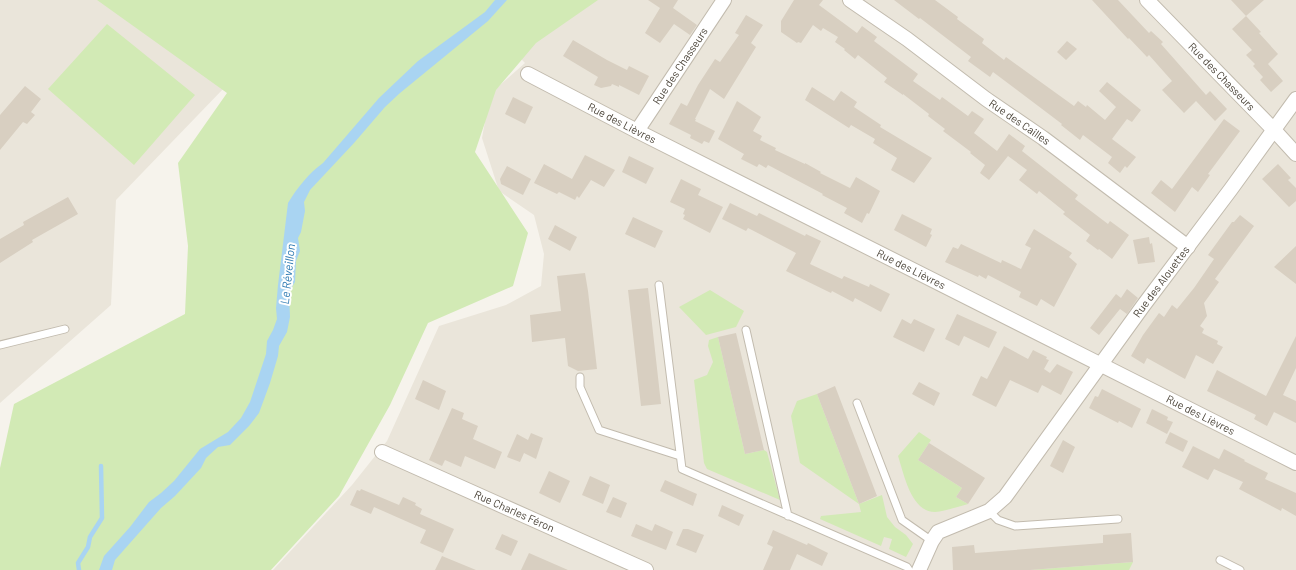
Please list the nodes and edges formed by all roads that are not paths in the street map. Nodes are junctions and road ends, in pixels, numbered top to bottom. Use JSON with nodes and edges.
{"nodes":[{"id":1,"x":724,"y":0,"type":"edge"},
{"id":2,"x":850,"y":0,"type":"edge"},
{"id":3,"x":1147,"y":0,"type":"edge"},
{"id":4,"x":528,"y":74,"type":"dead end"},
{"id":5,"x":1296,"y":99,"type":"edge"},
{"id":6,"x":1274,"y":130,"type":"junction"},
{"id":7,"x":637,"y":132,"type":"junction"},
{"id":8,"x":1296,"y":154,"type":"edge"},
{"id":9,"x":1188,"y":246,"type":"junction"},
{"id":10,"x":659,"y":285,"type":"dead end"},
{"id":11,"x":65,"y":329,"type":"dead end"},
{"id":12,"x":746,"y":330,"type":"dead end"},
{"id":13,"x":0,"y":345,"type":"edge"},
{"id":14,"x":1101,"y":365,"type":"junction"},
{"id":15,"x":580,"y":377,"type":"dead end"},
{"id":16,"x":857,"y":403,"type":"dead end"},
{"id":17,"x":382,"y":452,"type":"dead end"},
{"id":18,"x":680,"y":456,"type":"junction"},
{"id":19,"x":1296,"y":463,"type":"edge"},
{"id":20,"x":989,"y":512,"type":"junction"},
{"id":21,"x":788,"y":516,"type":"junction"},
{"id":22,"x":1118,"y":519,"type":"dead end"},
{"id":23,"x":932,"y":541,"type":"junction"},
{"id":24,"x":1220,"y":560,"type":"dead end"},
{"id":25,"x":646,"y":570,"type":"edge"},
{"id":26,"x":909,"y":570,"type":"edge"},
{"id":27,"x":919,"y":570,"type":"edge"},
{"id":28,"x":1240,"y":570,"type":"edge"}],
"edges":[{"from":1,"to":7,"type":"street","name":"Rue des Chasseurs"},
{"from":2,"to":9,"type":"street","name":"Rue des Cailles"},
{"from":3,"to":6,"type":"street","name":"Rue des Chasseurs"},
{"from":4,"to":7,"type":"street","name":"Rue des Lièvres"},
{"from":5,"to":6,"type":"street","name":"Rue des Alouettes"},
{"from":6,"to":8,"type":"street","name":"Rue des Chasseurs"},
{"from":6,"to":9,"type":"street","name":"Rue des Alouettes"},
{"from":7,"to":14,"type":"street","name":"Rue des Lièvres"},
{"from":9,"to":14,"type":"street","name":"Rue des Alouettes"},
{"from":10,"to":18,"type":"lane"},
{"from":11,"to":13,"type":"lane"},
{"from":12,"to":21,"type":"lane"},
{"from":14,"to":19,"type":"street","name":"Rue des Lièvres"},
{"from":14,"to":20,"type":"street","name":"Rue des Alouettes"},
{"from":15,"to":18,"type":"lane"},
{"from":16,"to":23,"type":"lane"},
{"from":17,"to":25,"type":"street","name":"Rue Charles Féron"},
{"from":18,"to":21,"type":"lane"},
{"from":20,"to":22,"type":"lane"},
{"from":20,"to":23,"type":"street"},
{"from":21,"to":26,"type":"lane"},
{"from":23,"to":27,"type":"street"},
{"from":24,"to":28,"type":"lane"}]}
